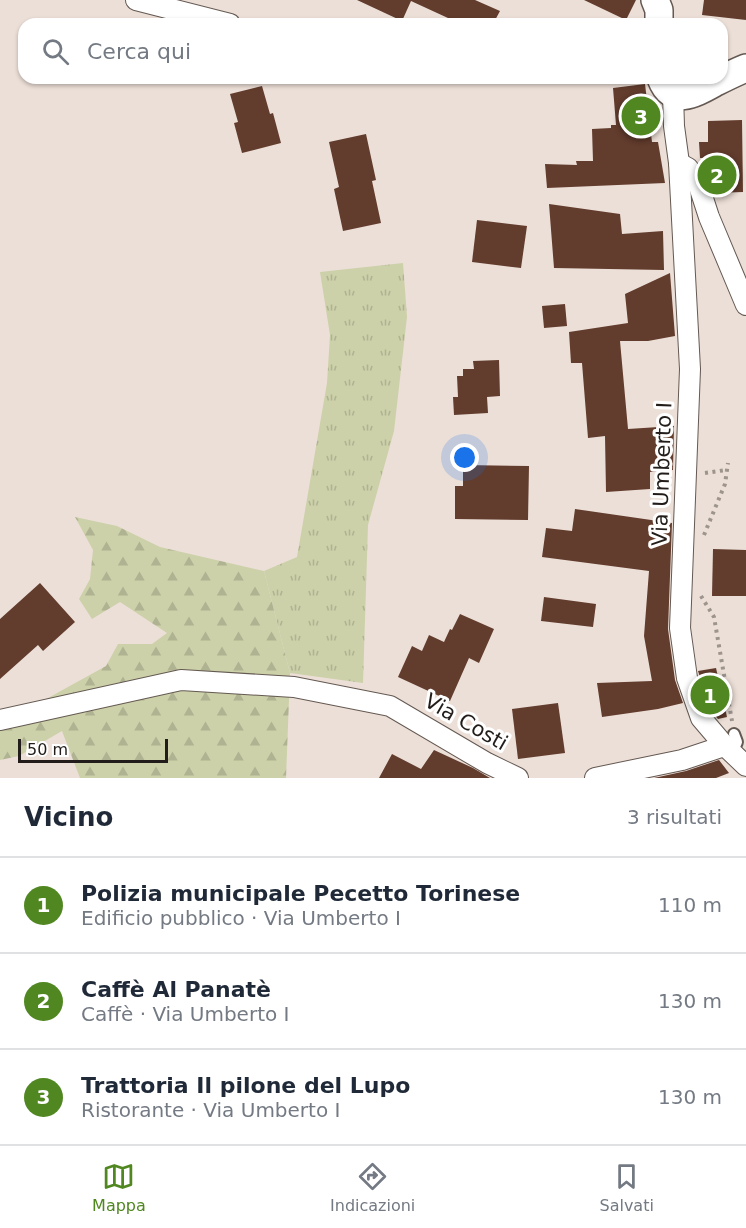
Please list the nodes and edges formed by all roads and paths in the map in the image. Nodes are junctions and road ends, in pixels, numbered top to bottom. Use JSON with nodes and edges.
{"nodes":[{"id":1,"x":136,"y":0,"type":"edge"},
{"id":2,"x":655,"y":0,"type":"edge"},
{"id":3,"x":206,"y":18,"type":"edge"},
{"id":4,"x":659,"y":18,"type":"edge"},
{"id":5,"x":746,"y":68,"type":"edge"},
{"id":6,"x":728,"y":77,"type":"edge"},
{"id":7,"x":715,"y":84,"type":"edge"},
{"id":8,"x":667,"y":86,"type":"edge"},
{"id":9,"x":679,"y":163,"type":"junction"},
{"id":10,"x":746,"y":305,"type":"edge"},
{"id":11,"x":728,"y":463,"type":"dead end"},
{"id":12,"x":726,"y":470,"type":"junction"},
{"id":13,"x":704,"y":473,"type":"dead end"},
{"id":14,"x":701,"y":544,"type":"dead end"},
{"id":15,"x":701,"y":587,"type":"dead end"},
{"id":16,"x":0,"y":720,"type":"edge"},
{"id":17,"x":734,"y":749,"type":"edge"},
{"id":18,"x":518,"y":778,"type":"edge"},
{"id":19,"x":595,"y":778,"type":"edge"}],
"edges":[{"from":1,"to":3,"type":"street"},
{"from":2,"to":4,"type":"main road"},
{"from":5,"to":6,"type":"main road"},
{"from":7,"to":8,"type":"main road"},
{"from":8,"to":9,"type":"street","name":"Via Umberto I"},
{"from":9,"to":10,"type":"street"},
{"from":9,"to":17,"type":"street","name":"Via Umberto I"},
{"from":11,"to":12,"type":"path"},
{"from":12,"to":13,"type":"path"},
{"from":12,"to":14,"type":"path"},
{"from":15,"to":17,"type":"path"},
{"from":16,"to":18,"type":"street","name":"Via Costi"},
{"from":17,"to":19,"type":"street"}]}
